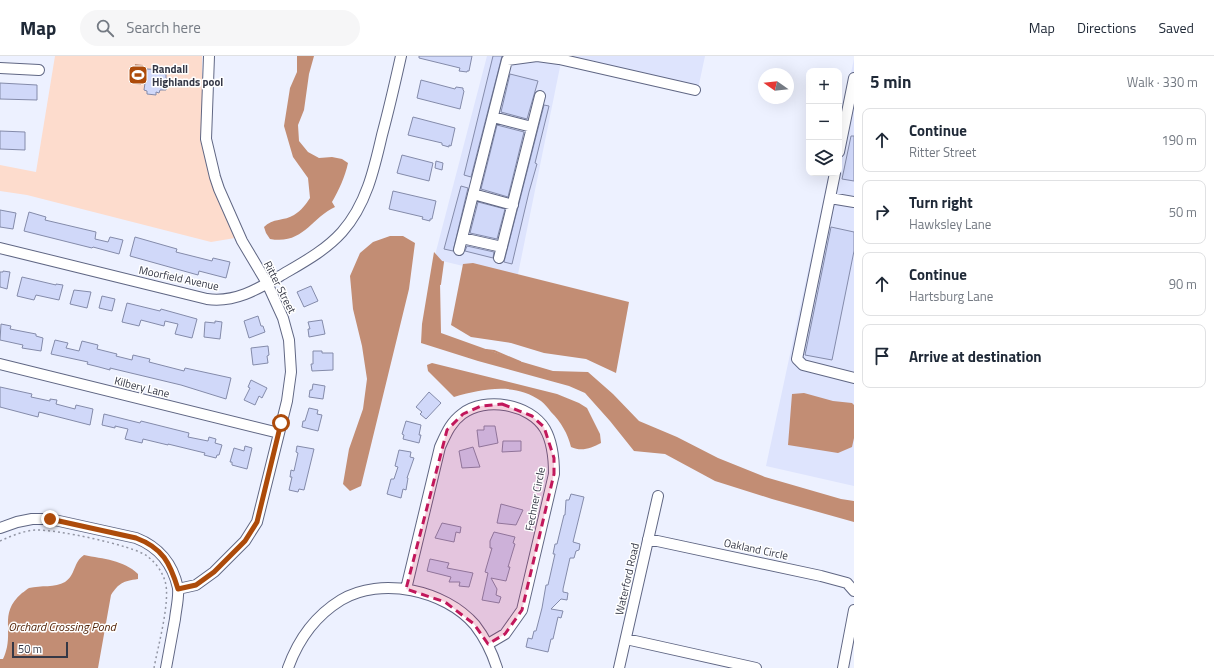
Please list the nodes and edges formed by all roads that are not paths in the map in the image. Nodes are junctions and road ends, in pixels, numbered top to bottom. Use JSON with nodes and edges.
{"nodes":[{"id":1,"x":209,"y":56,"type":"edge"},
{"id":2,"x":402,"y":56,"type":"edge"},
{"id":3,"x":560,"y":58,"type":"edge"},
{"id":4,"x":0,"y":68,"type":"edge"},
{"id":5,"x":39,"y":70,"type":"dead end"},
{"id":6,"x":854,"y":78,"type":"edge"},
{"id":7,"x":695,"y":90,"type":"dead end"},
{"id":8,"x":540,"y":96,"type":"dead end"},
{"id":9,"x":492,"y":117,"type":"junction"},
{"id":10,"x":532,"y":127,"type":"junction"},
{"id":11,"x":841,"y":140,"type":"edge"},
{"id":12,"x":834,"y":176,"type":"edge"},
{"id":13,"x":473,"y":194,"type":"junction"},
{"id":14,"x":830,"y":198,"type":"junction"},
{"id":15,"x":854,"y":202,"type":"edge"},
{"id":16,"x":513,"y":205,"type":"junction"},
{"id":17,"x":462,"y":238,"type":"junction"},
{"id":18,"x":0,"y":248,"type":"edge"},
{"id":19,"x":502,"y":248,"type":"junction"},
{"id":20,"x":459,"y":250,"type":"dead end"},
{"id":21,"x":499,"y":258,"type":"dead end"},
{"id":22,"x":267,"y":283,"type":"junction"},
{"id":23,"x":0,"y":364,"type":"edge"},
{"id":24,"x":854,"y":378,"type":"edge"},
{"id":25,"x":279,"y":432,"type":"junction"},
{"id":26,"x":658,"y":496,"type":"dead end"},
{"id":27,"x":0,"y":528,"type":"edge"},
{"id":28,"x":648,"y":539,"type":"junction"},
{"id":29,"x":178,"y":589,"type":"junction"},
{"id":30,"x":406,"y":589,"type":"junction"},
{"id":31,"x":854,"y":591,"type":"edge"},
{"id":32,"x":854,"y":610,"type":"edge"},
{"id":33,"x":626,"y":639,"type":"junction"},
{"id":34,"x":488,"y":644,"type":"junction"},
{"id":35,"x":166,"y":668,"type":"edge"},
{"id":36,"x":288,"y":668,"type":"edge"},
{"id":37,"x":497,"y":668,"type":"edge"},
{"id":38,"x":619,"y":668,"type":"edge"},
{"id":39,"x":756,"y":668,"type":"edge"},
{"id":40,"x":842,"y":668,"type":"edge"}],
"edges":[{"from":1,"to":22,"type":"street","name":"Ritter Street"},
{"from":2,"to":22,"type":"street","name":"Moorfield Avenue"},
{"from":3,"to":7,"type":"street"},
{"from":3,"to":9,"type":"street"},
{"from":4,"to":5,"type":"street"},
{"from":6,"to":11,"type":"street"},
{"from":8,"to":10,"type":"street"},
{"from":9,"to":10,"type":"street"},
{"from":9,"to":13,"type":"street"},
{"from":10,"to":16,"type":"street"},
{"from":12,"to":14,"type":"street"},
{"from":13,"to":16,"type":"street"},
{"from":13,"to":17,"type":"street"},
{"from":14,"to":15,"type":"street"},
{"from":14,"to":24,"type":"street"},
{"from":16,"to":19,"type":"street"},
{"from":17,"to":19,"type":"street"},
{"from":17,"to":20,"type":"street"},
{"from":18,"to":22,"type":"street","name":"Moorfield Avenue"},
{"from":19,"to":21,"type":"street"},
{"from":22,"to":25,"type":"street","name":"Ritter Street"},
{"from":23,"to":25,"type":"street","name":"Kilbery Lane"},
{"from":25,"to":29,"type":"street","name":"Ritter Street"},
{"from":26,"to":28,"type":"street","name":"Waterford Road"},
{"from":27,"to":29,"type":"street"},
{"from":28,"to":31,"type":"street","name":"Oakland Circle"},
{"from":28,"to":33,"type":"street","name":"Waterford Road"},
{"from":29,"to":35,"type":"street"},
{"from":30,"to":34,"type":"street"},
{"from":30,"to":34,"type":"street","name":"Fechner Circle"},
{"from":30,"to":36,"type":"street"},
{"from":32,"to":40,"type":"street"},
{"from":33,"to":38,"type":"street","name":"Waterford Road"},
{"from":33,"to":39,"type":"street"},
{"from":34,"to":37,"type":"street"}]}
